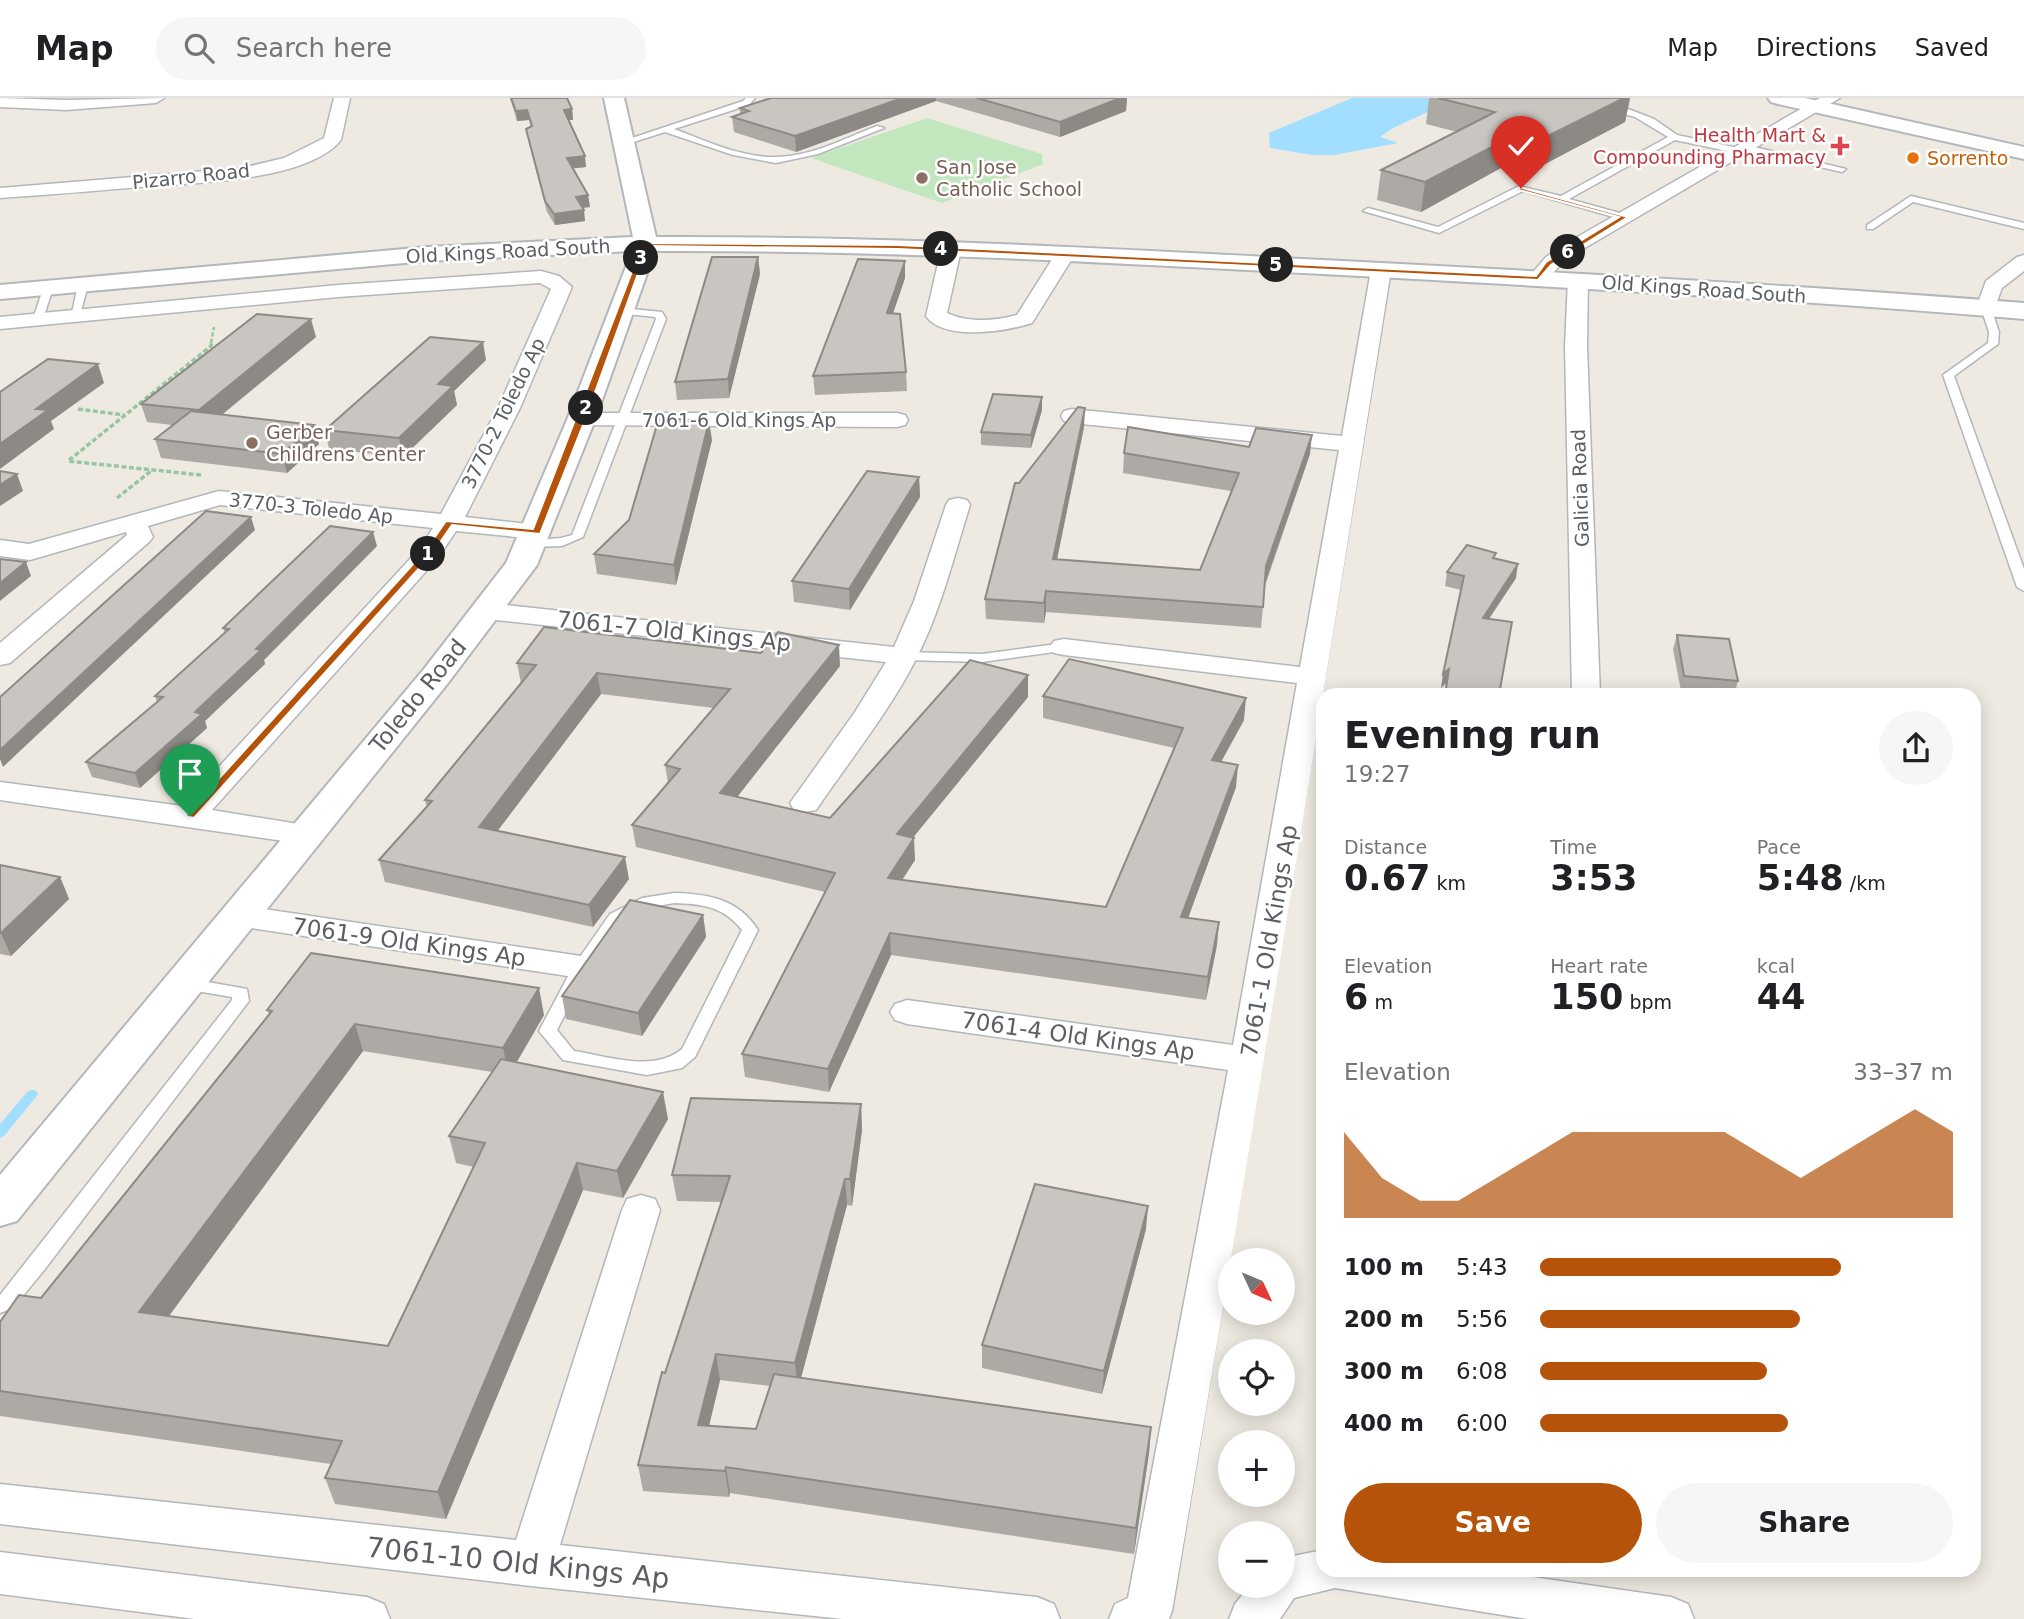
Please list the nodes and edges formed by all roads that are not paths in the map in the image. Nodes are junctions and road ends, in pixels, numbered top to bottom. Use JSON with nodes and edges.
{"nodes":[{"id":1,"x":145,"y":98,"type":"edge"},
{"id":2,"x":342,"y":98,"type":"edge"},
{"id":3,"x":614,"y":98,"type":"edge"},
{"id":4,"x":1571,"y":98,"type":"edge"},
{"id":5,"x":1778,"y":98,"type":"edge"},
{"id":6,"x":748,"y":101,"type":"edge"},
{"id":7,"x":0,"y":102,"type":"edge"},
{"id":8,"x":1824,"y":102,"type":"edge"},
{"id":9,"x":880,"y":128,"type":"edge"},
{"id":10,"x":666,"y":129,"type":"junction"},
{"id":11,"x":1674,"y":137,"type":"junction"},
{"id":12,"x":624,"y":142,"type":"junction"},
{"id":13,"x":1739,"y":149,"type":"junction"},
{"id":14,"x":2024,"y":153,"type":"edge"},
{"id":15,"x":1842,"y":169,"type":"dead end"},
{"id":16,"x":0,"y":193,"type":"edge"},
{"id":17,"x":1562,"y":200,"type":"junction"},
{"id":18,"x":1368,"y":211,"type":"dead end"},
{"id":19,"x":1624,"y":217,"type":"junction"},
{"id":20,"x":2024,"y":226,"type":"edge"},
{"id":21,"x":1870,"y":227,"type":"dead end"},
{"id":22,"x":646,"y":244,"type":"junction"},
{"id":23,"x":951,"y":250,"type":"junction"},
{"id":24,"x":1065,"y":254,"type":"junction"},
{"id":25,"x":2021,"y":267,"type":"edge"},
{"id":26,"x":1381,"y":270,"type":"junction"},
{"id":27,"x":1538,"y":278,"type":"junction"},
{"id":28,"x":1578,"y":281,"type":"junction"},
{"id":29,"x":83,"y":285,"type":"junction"},
{"id":30,"x":48,"y":288,"type":"junction"},
{"id":31,"x":0,"y":292,"type":"edge"},
{"id":32,"x":1986,"y":308,"type":"junction"},
{"id":33,"x":622,"y":311,"type":"junction"},
{"id":34,"x":2024,"y":311,"type":"edge"},
{"id":35,"x":75,"y":315,"type":"junction"},
{"id":36,"x":38,"y":319,"type":"junction"},
{"id":37,"x":0,"y":323,"type":"edge"},
{"id":38,"x":1072,"y":416,"type":"edge"},
{"id":39,"x":620,"y":419,"type":"junction"},
{"id":40,"x":581,"y":420,"type":"junction"},
{"id":41,"x":897,"y":420,"type":"dead end"},
{"id":42,"x":1353,"y":444,"type":"junction"},
{"id":43,"x":958,"y":505,"type":"dead end"},
{"id":44,"x":134,"y":522,"type":"junction"},
{"id":45,"x":449,"y":523,"type":"junction"},
{"id":46,"x":534,"y":538,"type":"junction"},
{"id":47,"x":0,"y":548,"type":"edge"},
{"id":48,"x":2024,"y":587,"type":"edge"},
{"id":49,"x":486,"y":611,"type":"junction"},
{"id":50,"x":1064,"y":647,"type":"joint"},
{"id":51,"x":904,"y":656,"type":"junction"},
{"id":52,"x":0,"y":657,"type":"edge"},
{"id":53,"x":1314,"y":677,"type":"junction"},
{"id":54,"x":1586,"y":688,"type":"edge"},
{"id":55,"x":0,"y":790,"type":"edge"},
{"id":56,"x":805,"y":803,"type":"dead end"},
{"id":57,"x":190,"y":816,"type":"junction"},
{"id":58,"x":305,"y":834,"type":"junction"},
{"id":59,"x":237,"y":916,"type":"junction"},
{"id":60,"x":581,"y":968,"type":"junction"},
{"id":61,"x":182,"y":984,"type":"junction"},
{"id":62,"x":908,"y":1012,"type":"dead end"},
{"id":63,"x":1248,"y":1060,"type":"junction"},
{"id":64,"x":0,"y":1208,"type":"edge"},
{"id":65,"x":640,"y":1210,"type":"dead end"},
{"id":66,"x":0,"y":1305,"type":"edge"},
{"id":67,"x":0,"y":1504,"type":"edge"},
{"id":68,"x":531,"y":1565,"type":"junction"},
{"id":69,"x":1316,"y":1572,"type":"edge"},
{"id":70,"x":0,"y":1573,"type":"edge"},
{"id":71,"x":1295,"y":1577,"type":"edge"},
{"id":72,"x":1390,"y":1577,"type":"edge"},
{"id":73,"x":1267,"y":1598,"type":"edge"},
{"id":74,"x":1140,"y":1615,"type":"edge"},
{"id":75,"x":367,"y":1619,"type":"edge"},
{"id":76,"x":1037,"y":1619,"type":"edge"},
{"id":77,"x":1252,"y":1619,"type":"edge"},
{"id":78,"x":1671,"y":1619,"type":"edge"}],
"edges":[{"from":1,"to":7,"type":"street"},
{"from":2,"to":16,"type":"street","name":"Pizarro Road"},
{"from":3,"to":12,"type":"street"},
{"from":4,"to":11,"type":"lane"},
{"from":5,"to":8,"type":"street"},
{"from":6,"to":10,"type":"lane"},
{"from":8,"to":13,"type":"street"},
{"from":8,"to":14,"type":"street"},
{"from":9,"to":10,"type":"lane"},
{"from":10,"to":12,"type":"lane"},
{"from":11,"to":13,"type":"lane"},
{"from":11,"to":17,"type":"lane"},
{"from":12,"to":22,"type":"street"},
{"from":13,"to":15,"type":"lane"},
{"from":13,"to":19,"type":"street"},
{"from":17,"to":18,"type":"lane"},
{"from":17,"to":19,"type":"lane"},
{"from":19,"to":27,"type":"street"},
{"from":20,"to":21,"type":"lane"},
{"from":22,"to":23,"type":"street","name":"Old Kings Road South"},
{"from":22,"to":29,"type":"street","name":"Old Kings Road South"},
{"from":22,"to":33,"type":"street","name":"Toledo Road"},
{"from":23,"to":24,"type":"street","name":"Old Kings Road South"},
{"from":23,"to":24,"type":"street"},
{"from":24,"to":26,"type":"street","name":"Old Kings Road South"},
{"from":25,"to":32,"type":"street"},
{"from":26,"to":27,"type":"street","name":"Old Kings Road South"},
{"from":26,"to":42,"type":"street","name":"7061-1 Old Kings Ap"},
{"from":27,"to":28,"type":"street","name":"Old Kings Road South"},
{"from":28,"to":32,"type":"street","name":"Old Kings Road South"},
{"from":28,"to":54,"type":"street","name":"Galicia Road"},
{"from":29,"to":30,"type":"street","name":"Old Kings Road South"},
{"from":29,"to":35,"type":"lane"},
{"from":30,"to":31,"type":"street","name":"Old Kings Road South"},
{"from":30,"to":36,"type":"lane"},
{"from":32,"to":34,"type":"street","name":"Old Kings Road South"},
{"from":32,"to":48,"type":"lane"},
{"from":33,"to":39,"type":"lane"},
{"from":33,"to":40,"type":"street","name":"Toledo Road"},
{"from":35,"to":36,"type":"street","name":"3770-2 Toledo Ap"},
{"from":35,"to":45,"type":"street","name":"3770-2 Toledo Ap"},
{"from":36,"to":37,"type":"street","name":"3770-2 Toledo Ap"},
{"from":38,"to":42,"type":"street"},
{"from":39,"to":40,"type":"street","name":"7061-6 Old Kings Ap"},
{"from":39,"to":41,"type":"street","name":"7061-6 Old Kings Ap"},
{"from":39,"to":46,"type":"lane"},
{"from":40,"to":46,"type":"street","name":"Toledo Road"},
{"from":42,"to":53,"type":"street","name":"7061-1 Old Kings Ap"},
{"from":43,"to":51,"type":"street"},
{"from":44,"to":45,"type":"street","name":"3770-3 Toledo Ap"},
{"from":44,"to":47,"type":"street","name":"3770-3 Toledo Ap"},
{"from":44,"to":52,"type":"street"},
{"from":45,"to":46,"type":"street","name":"3770-3 Toledo Ap"},
{"from":45,"to":57,"type":"street","name":"3770-2 Toledo Ap"},
{"from":46,"to":49,"type":"street","name":"Toledo Road"},
{"from":49,"to":51,"type":"street","name":"7061-7 Old Kings Ap"},
{"from":49,"to":58,"type":"street","name":"Toledo Road"},
{"from":50,"to":51,"type":"lane"},
{"from":50,"to":53,"type":"street"},
{"from":51,"to":56,"type":"street"},
{"from":53,"to":63,"type":"street","name":"7061-1 Old Kings Ap"},
{"from":55,"to":57,"type":"street"},
{"from":57,"to":58,"type":"street"},
{"from":58,"to":59,"type":"street","name":"Toledo Road"},
{"from":59,"to":60,"type":"street","name":"7061-9 Old Kings Ap"},
{"from":59,"to":61,"type":"street","name":"Toledo Road"},
{"from":60,"to":60,"type":"lane"},
{"from":61,"to":64,"type":"street","name":"Toledo Road"},
{"from":61,"to":66,"type":"lane"},
{"from":62,"to":63,"type":"street","name":"7061-4 Old Kings Ap"},
{"from":63,"to":74,"type":"street","name":"7061-1 Old Kings Ap"},
{"from":65,"to":68,"type":"street"},
{"from":67,"to":68,"type":"street","name":"7061-10 Old Kings Ap"},
{"from":68,"to":76,"type":"street","name":"7061-10 Old Kings Ap"},
{"from":69,"to":71,"type":"street"},
{"from":70,"to":75,"type":"street"},
{"from":72,"to":78,"type":"street"},
{"from":73,"to":77,"type":"street"}]}
